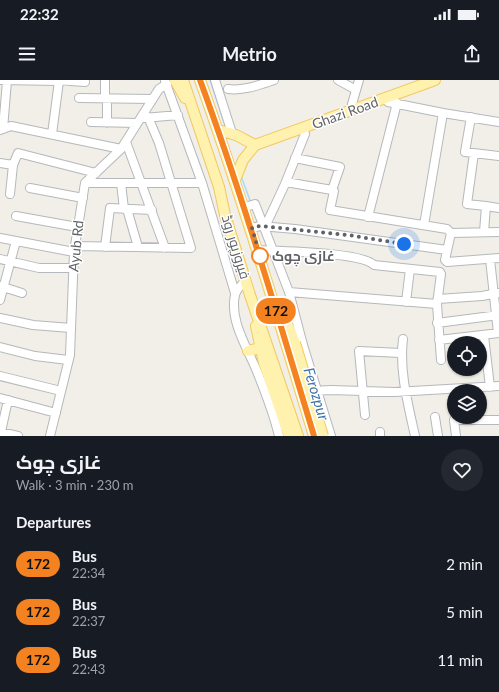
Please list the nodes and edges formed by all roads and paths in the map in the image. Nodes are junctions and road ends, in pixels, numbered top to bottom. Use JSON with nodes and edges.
{"nodes":[{"id":1,"x":4,"y":80,"type":"edge"},
{"id":2,"x":105,"y":80,"type":"edge"},
{"id":3,"x":183,"y":80,"type":"edge"},
{"id":4,"x":200,"y":80,"type":"edge"},
{"id":5,"x":206,"y":80,"type":"edge"},
{"id":6,"x":215,"y":80,"type":"edge"},
{"id":7,"x":232,"y":80,"type":"edge"},
{"id":8,"x":274,"y":80,"type":"edge"},
{"id":9,"x":338,"y":80,"type":"edge"},
{"id":10,"x":359,"y":80,"type":"edge"},
{"id":11,"x":435,"y":80,"type":"edge"},
{"id":12,"x":70,"y":81,"type":"edge"},
{"id":13,"x":169,"y":81,"type":"edge"},
{"id":14,"x":58,"y":82,"type":"junction"},
{"id":15,"x":86,"y":82,"type":"dead end"},
{"id":16,"x":228,"y":89,"type":"junction"},
{"id":17,"x":219,"y":90,"type":"junction"},
{"id":18,"x":356,"y":90,"type":"junction"},
{"id":19,"x":79,"y":98,"type":"dead end"},
{"id":20,"x":388,"y":98,"type":"junction"},
{"id":21,"x":152,"y":100,"type":"junction"},
{"id":22,"x":106,"y":102,"type":"junction"},
{"id":23,"x":397,"y":103,"type":"junction"},
{"id":24,"x":354,"y":109,"type":"junction"},
{"id":25,"x":211,"y":111,"type":"junction"},
{"id":26,"x":443,"y":113,"type":"junction"},
{"id":27,"x":178,"y":115,"type":"junction"},
{"id":28,"x":196,"y":115,"type":"junction"},
{"id":29,"x":471,"y":117,"type":"junction"},
{"id":30,"x":148,"y":118,"type":"junction"},
{"id":31,"x":138,"y":121,"type":"junction"},
{"id":32,"x":91,"y":122,"type":"dead end"},
{"id":33,"x":107,"y":122,"type":"junction"},
{"id":34,"x":499,"y":122,"type":"edge"},
{"id":35,"x":303,"y":128,"type":"junction"},
{"id":36,"x":2,"y":129,"type":"edge"},
{"id":37,"x":218,"y":130,"type":"junction"},
{"id":38,"x":232,"y":133,"type":"junction"},
{"id":39,"x":52,"y":134,"type":"junction"},
{"id":40,"x":123,"y":145,"type":"junction"},
{"id":41,"x":255,"y":145,"type":"junction"},
{"id":42,"x":474,"y":153,"type":"junction"},
{"id":43,"x":499,"y":156,"type":"edge"},
{"id":44,"x":295,"y":158,"type":"junction"},
{"id":45,"x":0,"y":163,"type":"edge"},
{"id":46,"x":13,"y":165,"type":"junction"},
{"id":47,"x":96,"y":173,"type":"junction"},
{"id":48,"x":234,"y":180,"type":"junction"},
{"id":49,"x":286,"y":182,"type":"junction"},
{"id":50,"x":85,"y":183,"type":"junction"},
{"id":51,"x":121,"y":183,"type":"junction"},
{"id":52,"x":142,"y":183,"type":"junction"},
{"id":53,"x":172,"y":183,"type":"junction"},
{"id":54,"x":202,"y":184,"type":"junction"},
{"id":55,"x":30,"y":188,"type":"dead end"},
{"id":56,"x":332,"y":190,"type":"junction"},
{"id":57,"x":10,"y":194,"type":"dead end"},
{"id":58,"x":83,"y":198,"type":"junction"},
{"id":59,"x":486,"y":206,"type":"junction"},
{"id":60,"x":245,"y":207,"type":"junction"},
{"id":61,"x":499,"y":208,"type":"edge"},
{"id":62,"x":126,"y":209,"type":"junction"},
{"id":63,"x":152,"y":210,"type":"junction"},
{"id":64,"x":16,"y":216,"type":"dead end"},
{"id":65,"x":368,"y":217,"type":"junction"},
{"id":66,"x":424,"y":225,"type":"junction"},
{"id":67,"x":77,"y":227,"type":"junction"},
{"id":68,"x":264,"y":227,"type":"junction"},
{"id":69,"x":252,"y":228,"type":"junction"},
{"id":70,"x":484,"y":232,"type":"junction"},
{"id":71,"x":499,"y":232,"type":"edge"},
{"id":72,"x":451,"y":233,"type":"junction"},
{"id":73,"x":0,"y":238,"type":"edge"},
{"id":74,"x":16,"y":241,"type":"junction"},
{"id":75,"x":105,"y":247,"type":"junction"},
{"id":76,"x":138,"y":247,"type":"junction"},
{"id":77,"x":165,"y":248,"type":"junction"},
{"id":78,"x":74,"y":249,"type":"junction"},
{"id":79,"x":258,"y":250,"type":"junction"},
{"id":80,"x":447,"y":250,"type":"junction"},
{"id":81,"x":272,"y":251,"type":"junction"},
{"id":82,"x":499,"y":258,"type":"edge"},
{"id":83,"x":0,"y":259,"type":"edge"},
{"id":84,"x":490,"y":259,"type":"junction"},
{"id":85,"x":11,"y":262,"type":"junction"},
{"id":86,"x":73,"y":268,"type":"junction"},
{"id":87,"x":410,"y":269,"type":"junction"},
{"id":88,"x":246,"y":280,"type":"junction"},
{"id":89,"x":266,"y":280,"type":"junction"},
{"id":90,"x":2,"y":287,"type":"edge"},
{"id":91,"x":288,"y":292,"type":"junction"},
{"id":92,"x":22,"y":293,"type":"dead end"},
{"id":93,"x":235,"y":293,"type":"junction"},
{"id":94,"x":496,"y":293,"type":"edge"},
{"id":95,"x":250,"y":295,"type":"junction"},
{"id":96,"x":0,"y":300,"type":"edge"},
{"id":97,"x":406,"y":302,"type":"junction"},
{"id":98,"x":437,"y":302,"type":"junction"},
{"id":99,"x":497,"y":315,"type":"edge"},
{"id":100,"x":0,"y":318,"type":"edge"},
{"id":101,"x":437,"y":323,"type":"junction"},
{"id":102,"x":71,"y":328,"type":"junction"},
{"id":103,"x":499,"y":333,"type":"edge"},
{"id":104,"x":484,"y":336,"type":"edge"},
{"id":105,"x":403,"y":339,"type":"dead end"},
{"id":106,"x":447,"y":339,"type":"edge"},
{"id":107,"x":439,"y":340,"type":"junction"},
{"id":108,"x":0,"y":347,"type":"edge"},
{"id":109,"x":260,"y":348,"type":"junction"},
{"id":110,"x":248,"y":351,"type":"junction"},
{"id":111,"x":401,"y":354,"type":"junction"},
{"id":112,"x":68,"y":360,"type":"junction"},
{"id":113,"x":441,"y":360,"type":"dead end"},
{"id":114,"x":487,"y":362,"type":"edge"},
{"id":115,"x":0,"y":376,"type":"edge"},
{"id":116,"x":499,"y":386,"type":"edge"},
{"id":117,"x":490,"y":387,"type":"junction"},
{"id":118,"x":317,"y":390,"type":"junction"},
{"id":119,"x":362,"y":391,"type":"junction"},
{"id":120,"x":406,"y":391,"type":"junction"},
{"id":121,"x":61,"y":392,"type":"junction"},
{"id":122,"x":302,"y":394,"type":"junction"},
{"id":123,"x":4,"y":399,"type":"edge"},
{"id":124,"x":56,"y":413,"type":"junction"},
{"id":125,"x":365,"y":415,"type":"dead end"},
{"id":126,"x":435,"y":417,"type":"dead end"},
{"id":127,"x":499,"y":420,"type":"edge"},
{"id":128,"x":0,"y":433,"type":"edge"},
{"id":129,"x":18,"y":436,"type":"edge"},
{"id":130,"x":50,"y":436,"type":"edge"},
{"id":131,"x":279,"y":436,"type":"edge"},
{"id":132,"x":289,"y":436,"type":"edge"},
{"id":133,"x":298,"y":436,"type":"edge"},
{"id":134,"x":314,"y":436,"type":"edge"},
{"id":135,"x":323,"y":436,"type":"edge"},
{"id":136,"x":331,"y":436,"type":"edge"},
{"id":137,"x":415,"y":436,"type":"edge"},
{"id":138,"x":438,"y":436,"type":"edge"},
{"id":139,"x":456,"y":436,"type":"edge"}],
"edges":[{"from":1,"to":14,"type":"street"},
{"from":1,"to":36,"type":"street"},
{"from":2,"to":22,"type":"street"},
{"from":3,"to":28,"type":"main road","name":"فیروزپور روڈ"},
{"from":4,"to":25,"type":"main road","name":"فیروزپور روڈ"},
{"from":5,"to":25,"type":"main road"},
{"from":6,"to":17,"type":"street"},
{"from":7,"to":16,"type":"street"},
{"from":8,"to":16,"type":"street"},
{"from":9,"to":18,"type":"street"},
{"from":10,"to":18,"type":"street"},
{"from":11,"to":20,"type":"main road","name":"Ghazi Road"},
{"from":12,"to":14,"type":"street"},
{"from":12,"to":15,"type":"street"},
{"from":13,"to":21,"type":"street"},
{"from":13,"to":27,"type":"street"},
{"from":13,"to":28,"type":"main road"},
{"from":14,"to":39,"type":"street"},
{"from":16,"to":17,"type":"street"},
{"from":17,"to":38,"type":"street"},
{"from":18,"to":24,"type":"street"},
{"from":19,"to":22,"type":"street"},
{"from":20,"to":23,"type":"street"},
{"from":20,"to":24,"type":"main road","name":"Ghazi Road"},
{"from":21,"to":22,"type":"street"},
{"from":21,"to":31,"type":"street"},
{"from":22,"to":33,"type":"street"},
{"from":23,"to":26,"type":"street"},
{"from":23,"to":65,"type":"street"},
{"from":24,"to":35,"type":"main road","name":"Ghazi Road"},
{"from":25,"to":37,"type":"main road","name":"فیروزپور روڈ"},
{"from":26,"to":29,"type":"street"},
{"from":26,"to":66,"type":"street"},
{"from":27,"to":30,"type":"street"},
{"from":27,"to":54,"type":"street"},
{"from":28,"to":88,"type":"main road","name":"فیروزپور روڈ"},
{"from":29,"to":34,"type":"street"},
{"from":29,"to":42,"type":"street"},
{"from":30,"to":31,"type":"street"},
{"from":30,"to":53,"type":"street"},
{"from":31,"to":33,"type":"street"},
{"from":31,"to":40,"type":"street"},
{"from":32,"to":33,"type":"street"},
{"from":35,"to":41,"type":"main road","name":"Ghazi Road"},
{"from":35,"to":44,"type":"street"},
{"from":36,"to":39,"type":"street"},
{"from":37,"to":38,"type":"main road"},
{"from":37,"to":48,"type":"main road","name":"فیروزپور روڈ"},
{"from":38,"to":41,"type":"main road"},
{"from":39,"to":40,"type":"street"},
{"from":40,"to":47,"type":"street"},
{"from":40,"to":52,"type":"street"},
{"from":41,"to":48,"type":"main road"},
{"from":42,"to":43,"type":"street"},
{"from":42,"to":59,"type":"street"},
{"from":44,"to":49,"type":"street"},
{"from":44,"to":56,"type":"street"},
{"from":45,"to":46,"type":"street"},
{"from":46,"to":47,"type":"street"},
{"from":46,"to":57,"type":"street"},
{"from":47,"to":50,"type":"street"},
{"from":48,"to":60,"type":"main road","name":"فیروزپور روڈ"},
{"from":49,"to":56,"type":"street"},
{"from":49,"to":68,"type":"street"},
{"from":50,"to":51,"type":"street"},
{"from":50,"to":58,"type":"street","name":"Ayub Rd"},
{"from":51,"to":52,"type":"street"},
{"from":51,"to":62,"type":"street"},
{"from":52,"to":53,"type":"street"},
{"from":52,"to":63,"type":"street"},
{"from":53,"to":54,"type":"street"},
{"from":53,"to":77,"type":"street"},
{"from":54,"to":93,"type":"street"},
{"from":55,"to":58,"type":"street"},
{"from":56,"to":65,"type":"street"},
{"from":58,"to":67,"type":"street","name":"Ayub Rd"},
{"from":59,"to":61,"type":"street"},
{"from":59,"to":70,"type":"street"},
{"from":60,"to":68,"type":"street"},
{"from":60,"to":69,"type":"main road","name":"فیروزپور روڈ"},
{"from":62,"to":63,"type":"street"},
{"from":62,"to":75,"type":"street"},
{"from":62,"to":76,"type":"street"},
{"from":63,"to":77,"type":"street"},
{"from":64,"to":67,"type":"street"},
{"from":65,"to":66,"type":"street"},
{"from":66,"to":72,"type":"street"},
{"from":67,"to":78,"type":"street","name":"Ayub Rd"},
{"from":68,"to":69,"type":"street"},
{"from":68,"to":80,"type":"street"},
{"from":68,"to":81,"type":"street"},
{"from":69,"to":79,"type":"main road","name":"فیروزپور روڈ"},
{"from":70,"to":71,"type":"street"},
{"from":70,"to":72,"type":"street"},
{"from":72,"to":80,"type":"street"},
{"from":73,"to":74,"type":"street"},
{"from":74,"to":78,"type":"street"},
{"from":74,"to":85,"type":"street"},
{"from":75,"to":76,"type":"street"},
{"from":75,"to":78,"type":"street"},
{"from":76,"to":77,"type":"street"},
{"from":78,"to":86,"type":"street","name":"Ayub Rd"},
{"from":79,"to":81,"type":"street"},
{"from":79,"to":89,"type":"main road","name":"فیروزپور روڈ"},
{"from":80,"to":84,"type":"street"},
{"from":81,"to":87,"type":"street"},
{"from":81,"to":91,"type":"street"},
{"from":82,"to":84,"type":"street"},
{"from":83,"to":85,"type":"street"},
{"from":84,"to":94,"type":"street"},
{"from":85,"to":86,"type":"street"},
{"from":85,"to":90,"type":"street"},
{"from":86,"to":102,"type":"street","name":"Ayub Rd"},
{"from":87,"to":97,"type":"street"},
{"from":87,"to":98,"type":"street"},
{"from":88,"to":93,"type":"street"},
{"from":88,"to":95,"type":"main road","name":"فیروزپور روڈ"},
{"from":89,"to":122,"type":"main road","name":"فیروزپور روڈ"},
{"from":89,"to":135,"type":"main road","bridge":true},
{"from":90,"to":92,"type":"street"},
{"from":90,"to":96,"type":"street"},
{"from":91,"to":97,"type":"street"},
{"from":91,"to":118,"type":"street"},
{"from":93,"to":110,"type":"street"},
{"from":94,"to":98,"type":"street"},
{"from":94,"to":99,"type":"street"},
{"from":95,"to":109,"type":"main road"},
{"from":95,"to":133,"type":"main road","name":"فیروزپور روڈ"},
{"from":97,"to":98,"type":"street"},
{"from":98,"to":101,"type":"street"},
{"from":99,"to":101,"type":"street"},
{"from":99,"to":103,"type":"street"},
{"from":100,"to":102,"type":"street"},
{"from":101,"to":107,"type":"street"},
{"from":102,"to":112,"type":"street","name":"Ayub Rd"},
{"from":103,"to":104,"type":"street"},
{"from":105,"to":111,"type":"street"},
{"from":106,"to":107,"type":"street"},
{"from":107,"to":113,"type":"street"},
{"from":108,"to":112,"type":"street"},
{"from":109,"to":110,"type":"main road"},
{"from":109,"to":132,"type":"main road"},
{"from":110,"to":131,"type":"street"},
{"from":111,"to":119,"type":"street"},
{"from":111,"to":120,"type":"street"},
{"from":112,"to":121,"type":"street","name":"Ayub Rd"},
{"from":114,"to":117,"type":"street"},
{"from":115,"to":121,"type":"street"},
{"from":116,"to":117,"type":"street"},
{"from":117,"to":120,"type":"street"},
{"from":118,"to":119,"type":"street"},
{"from":118,"to":122,"type":"street"},
{"from":118,"to":136,"type":"street"},
{"from":119,"to":120,"type":"street"},
{"from":119,"to":125,"type":"street"},
{"from":120,"to":137,"type":"street"},
{"from":121,"to":124,"type":"street","name":"Ayub Rd"},
{"from":122,"to":134,"type":"main road","name":"فیروزپور روڈ"},
{"from":123,"to":124,"type":"street"},
{"from":123,"to":128,"type":"street"},
{"from":124,"to":130,"type":"street","name":"Ayub Rd"},
{"from":126,"to":138,"type":"street"},
{"from":127,"to":139,"type":"street"},
{"from":128,"to":129,"type":"street"}]}
